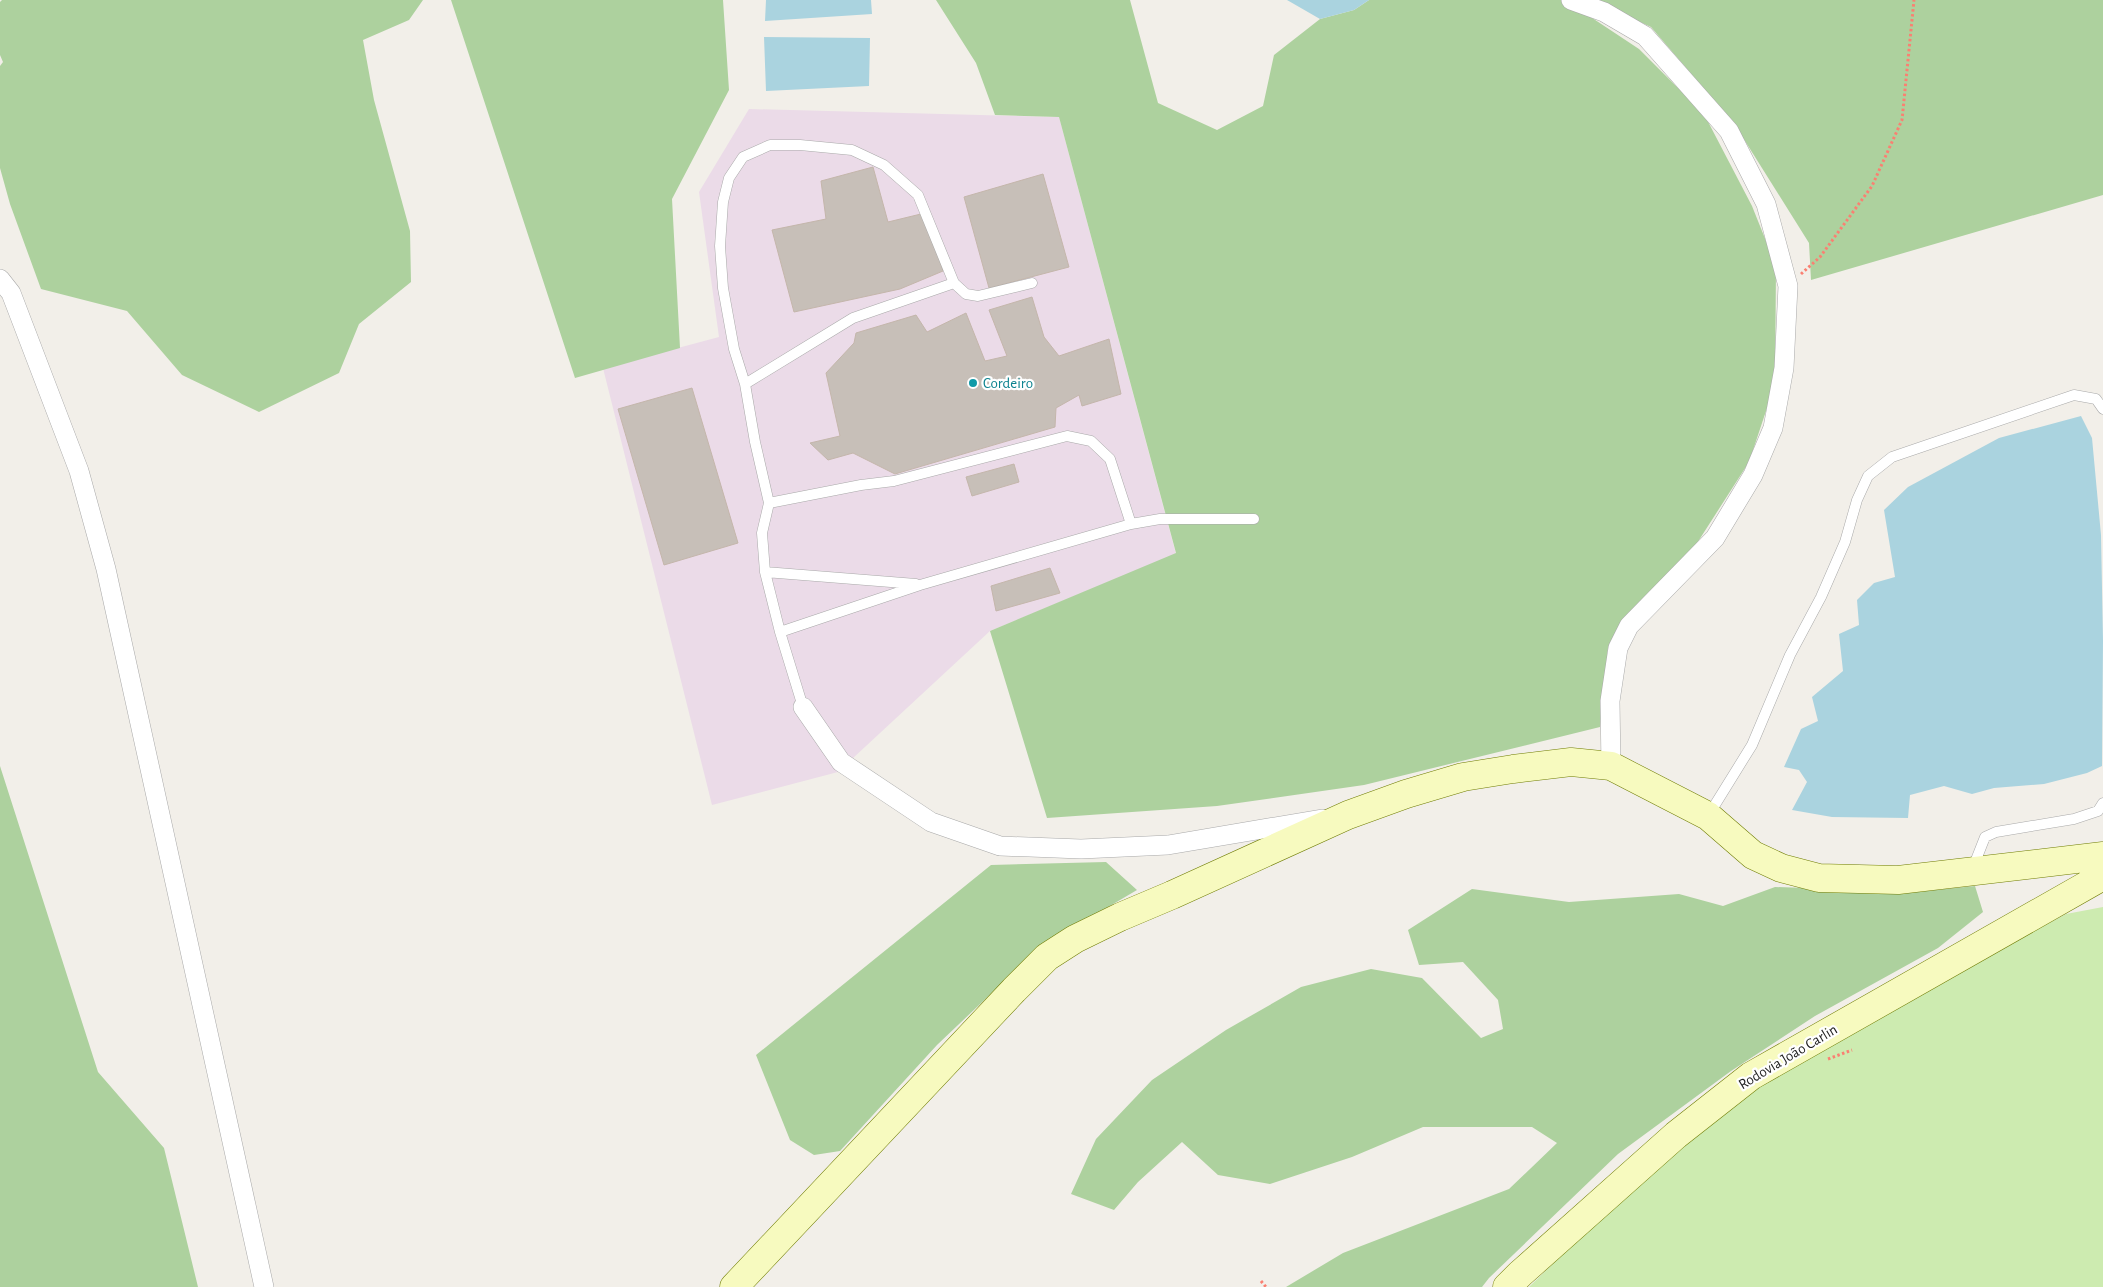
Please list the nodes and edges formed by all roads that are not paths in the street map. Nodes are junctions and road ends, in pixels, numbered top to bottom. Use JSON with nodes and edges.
{"nodes":[{"id":1,"x":1571,"y":0,"type":"edge"},
{"id":2,"x":0,"y":279,"type":"edge"},
{"id":3,"x":954,"y":283,"type":"junction"},
{"id":4,"x":1032,"y":283,"type":"dead end"},
{"id":5,"x":745,"y":384,"type":"junction"},
{"id":6,"x":2103,"y":409,"type":"edge"},
{"id":7,"x":769,"y":503,"type":"junction"},
{"id":8,"x":1254,"y":519,"type":"dead end"},
{"id":9,"x":1131,"y":524,"type":"junction"},
{"id":10,"x":765,"y":572,"type":"junction"},
{"id":11,"x":920,"y":585,"type":"junction"},
{"id":12,"x":780,"y":632,"type":"junction"},
{"id":13,"x":803,"y":707,"type":"joint"},
{"id":14,"x":1611,"y":766,"type":"junction"},
{"id":15,"x":2103,"y":803,"type":"edge"},
{"id":16,"x":1348,"y":815,"type":"junction"},
{"id":17,"x":1708,"y":816,"type":"junction"},
{"id":18,"x":2103,"y":856,"type":"edge"},
{"id":19,"x":1972,"y":871,"type":"junction"},
{"id":20,"x":2103,"y":876,"type":"edge"},
{"id":21,"x":264,"y":1287,"type":"edge"},
{"id":22,"x":734,"y":1287,"type":"edge"},
{"id":23,"x":1507,"y":1287,"type":"edge"}],
"edges":[{"from":1,"to":14,"type":"street"},
{"from":2,"to":21,"type":"street"},
{"from":3,"to":4,"type":"lane"},
{"from":3,"to":5,"type":"lane"},
{"from":3,"to":5,"type":"lane"},
{"from":5,"to":7,"type":"lane"},
{"from":6,"to":17,"type":"lane"},
{"from":7,"to":9,"type":"lane"},
{"from":7,"to":10,"type":"lane"},
{"from":8,"to":9,"type":"lane"},
{"from":9,"to":11,"type":"lane"},
{"from":10,"to":11,"type":"lane"},
{"from":10,"to":12,"type":"lane"},
{"from":11,"to":12,"type":"lane"},
{"from":12,"to":13,"type":"lane"},
{"from":13,"to":16,"type":"street"},
{"from":14,"to":16,"type":"street"},
{"from":14,"to":17,"type":"street"},
{"from":15,"to":19,"type":"lane"},
{"from":16,"to":22,"type":"street"},
{"from":17,"to":19,"type":"street"},
{"from":18,"to":19,"type":"street"},
{"from":20,"to":23,"type":"street","name":"Rodovia João Carlin"}]}
